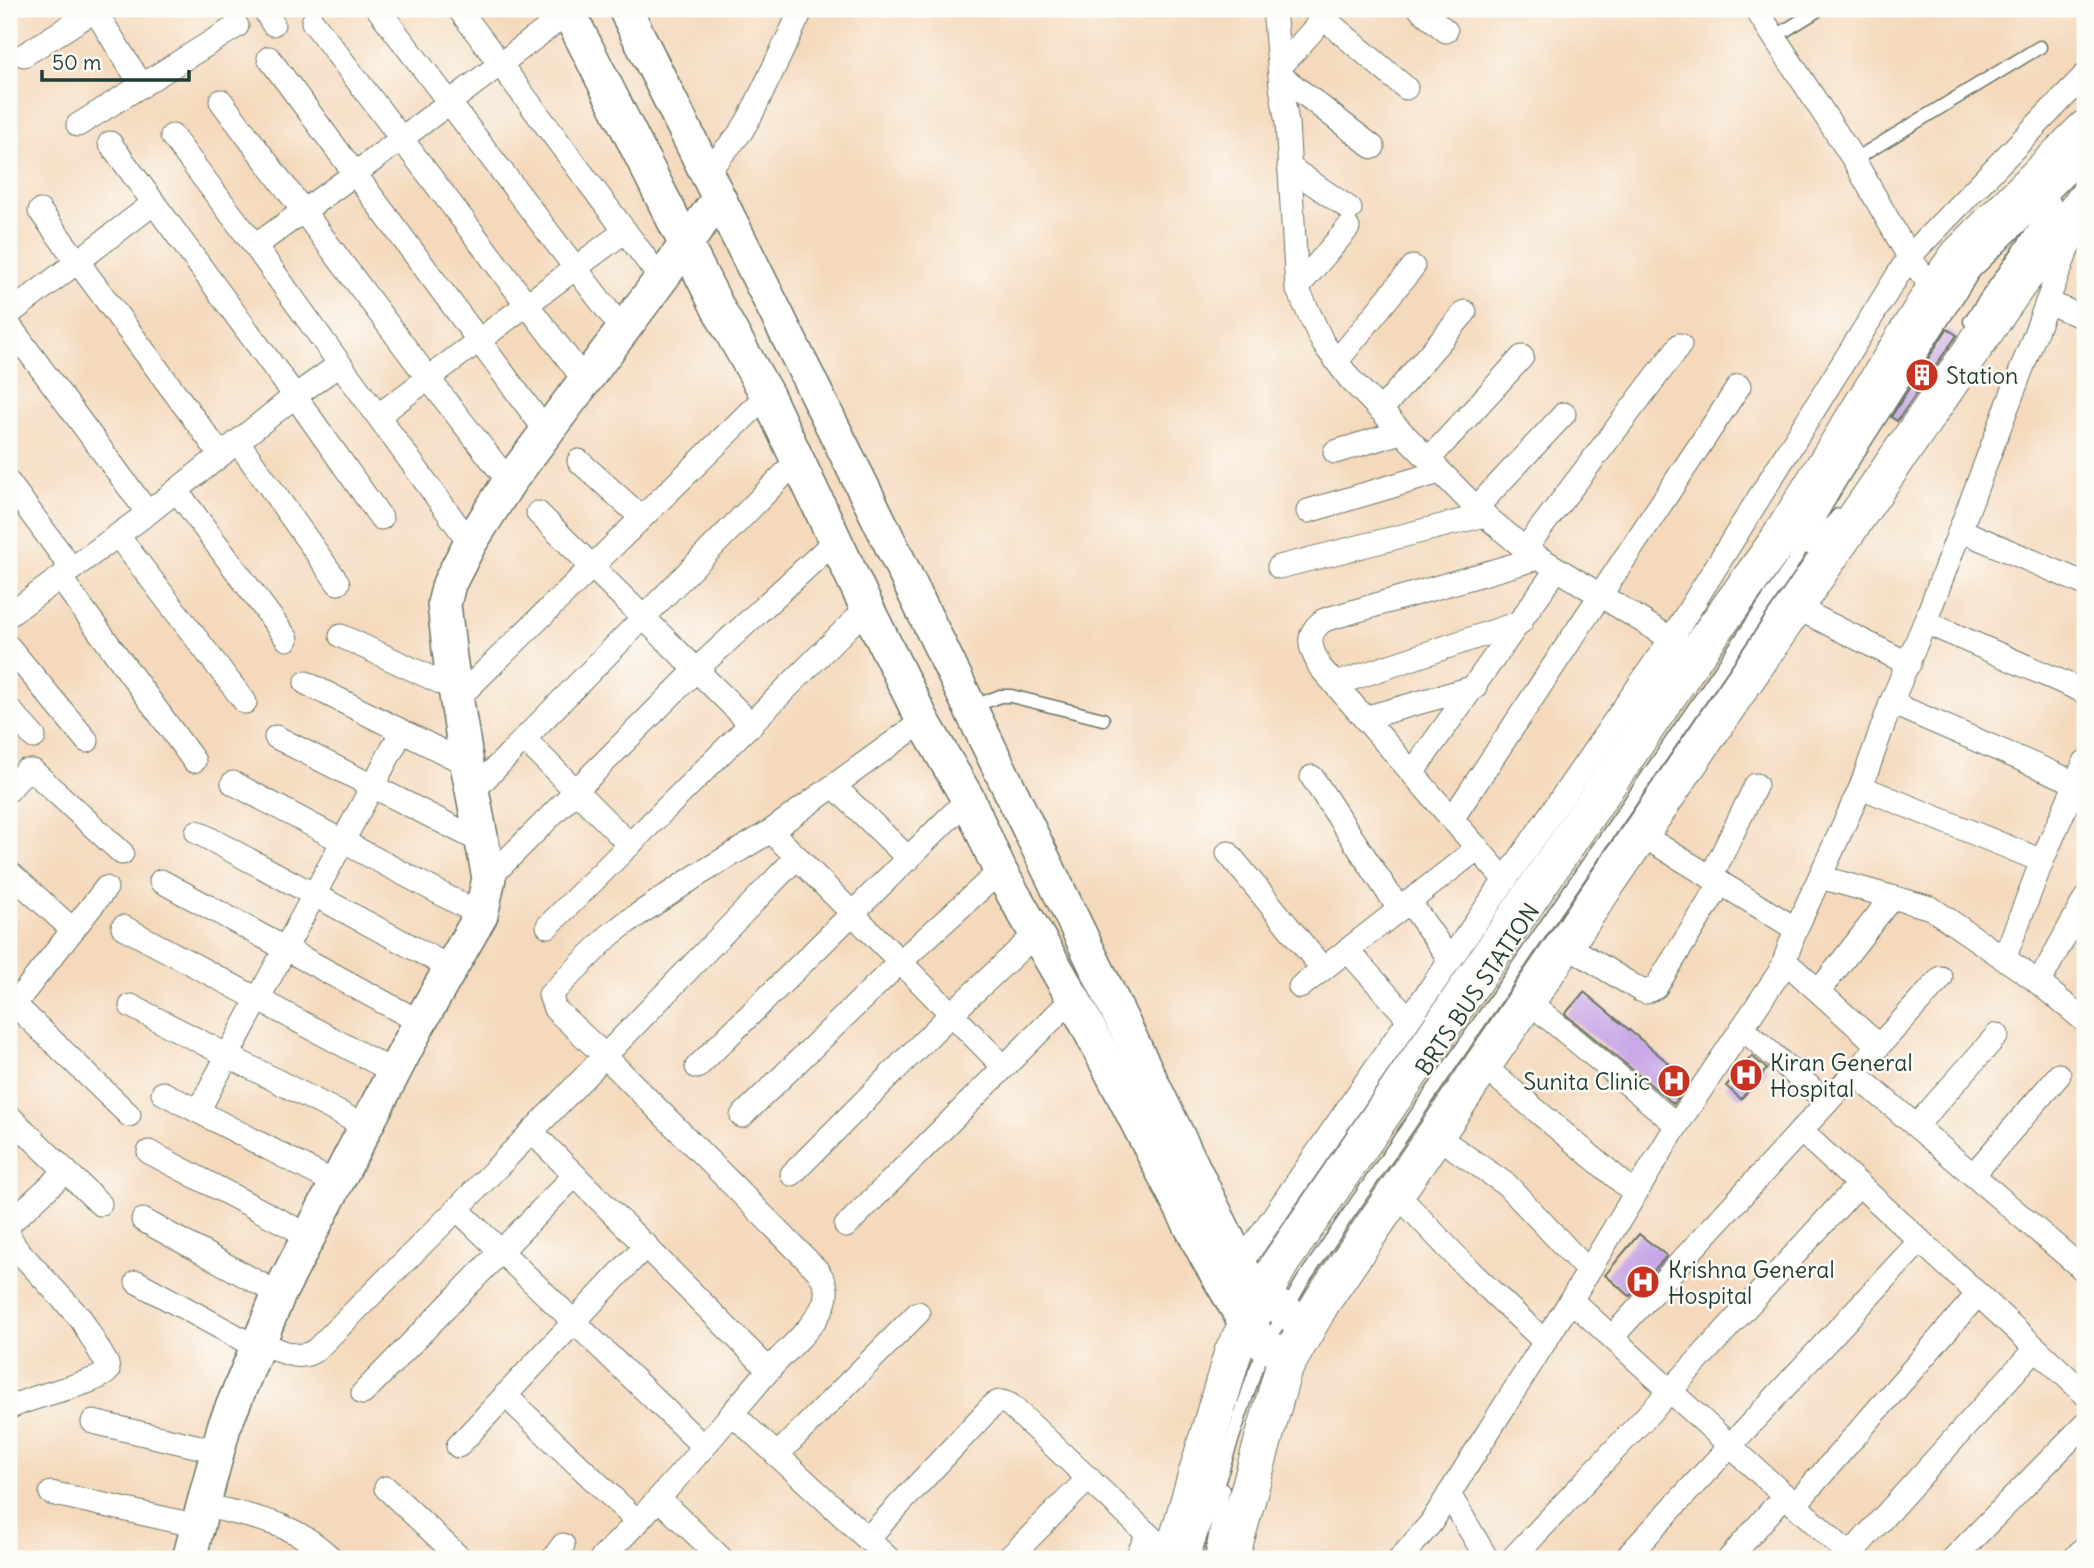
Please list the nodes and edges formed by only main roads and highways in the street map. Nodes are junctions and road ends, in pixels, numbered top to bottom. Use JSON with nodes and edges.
{"nodes":[{"id":1,"x":2085,"y":128,"type":"edge"},
{"id":2,"x":2083,"y":196,"type":"edge"},
{"id":3,"x":1265,"y":1315,"type":"junction"},
{"id":4,"x":1171,"y":1552,"type":"edge"},
{"id":5,"x":1230,"y":1559,"type":"edge"}],
"edges":[{"from":1,"to":3,"type":"main road"},
{"from":2,"to":3,"type":"main road"},
{"from":3,"to":4,"type":"main road"},
{"from":3,"to":5,"type":"main road"}]}
